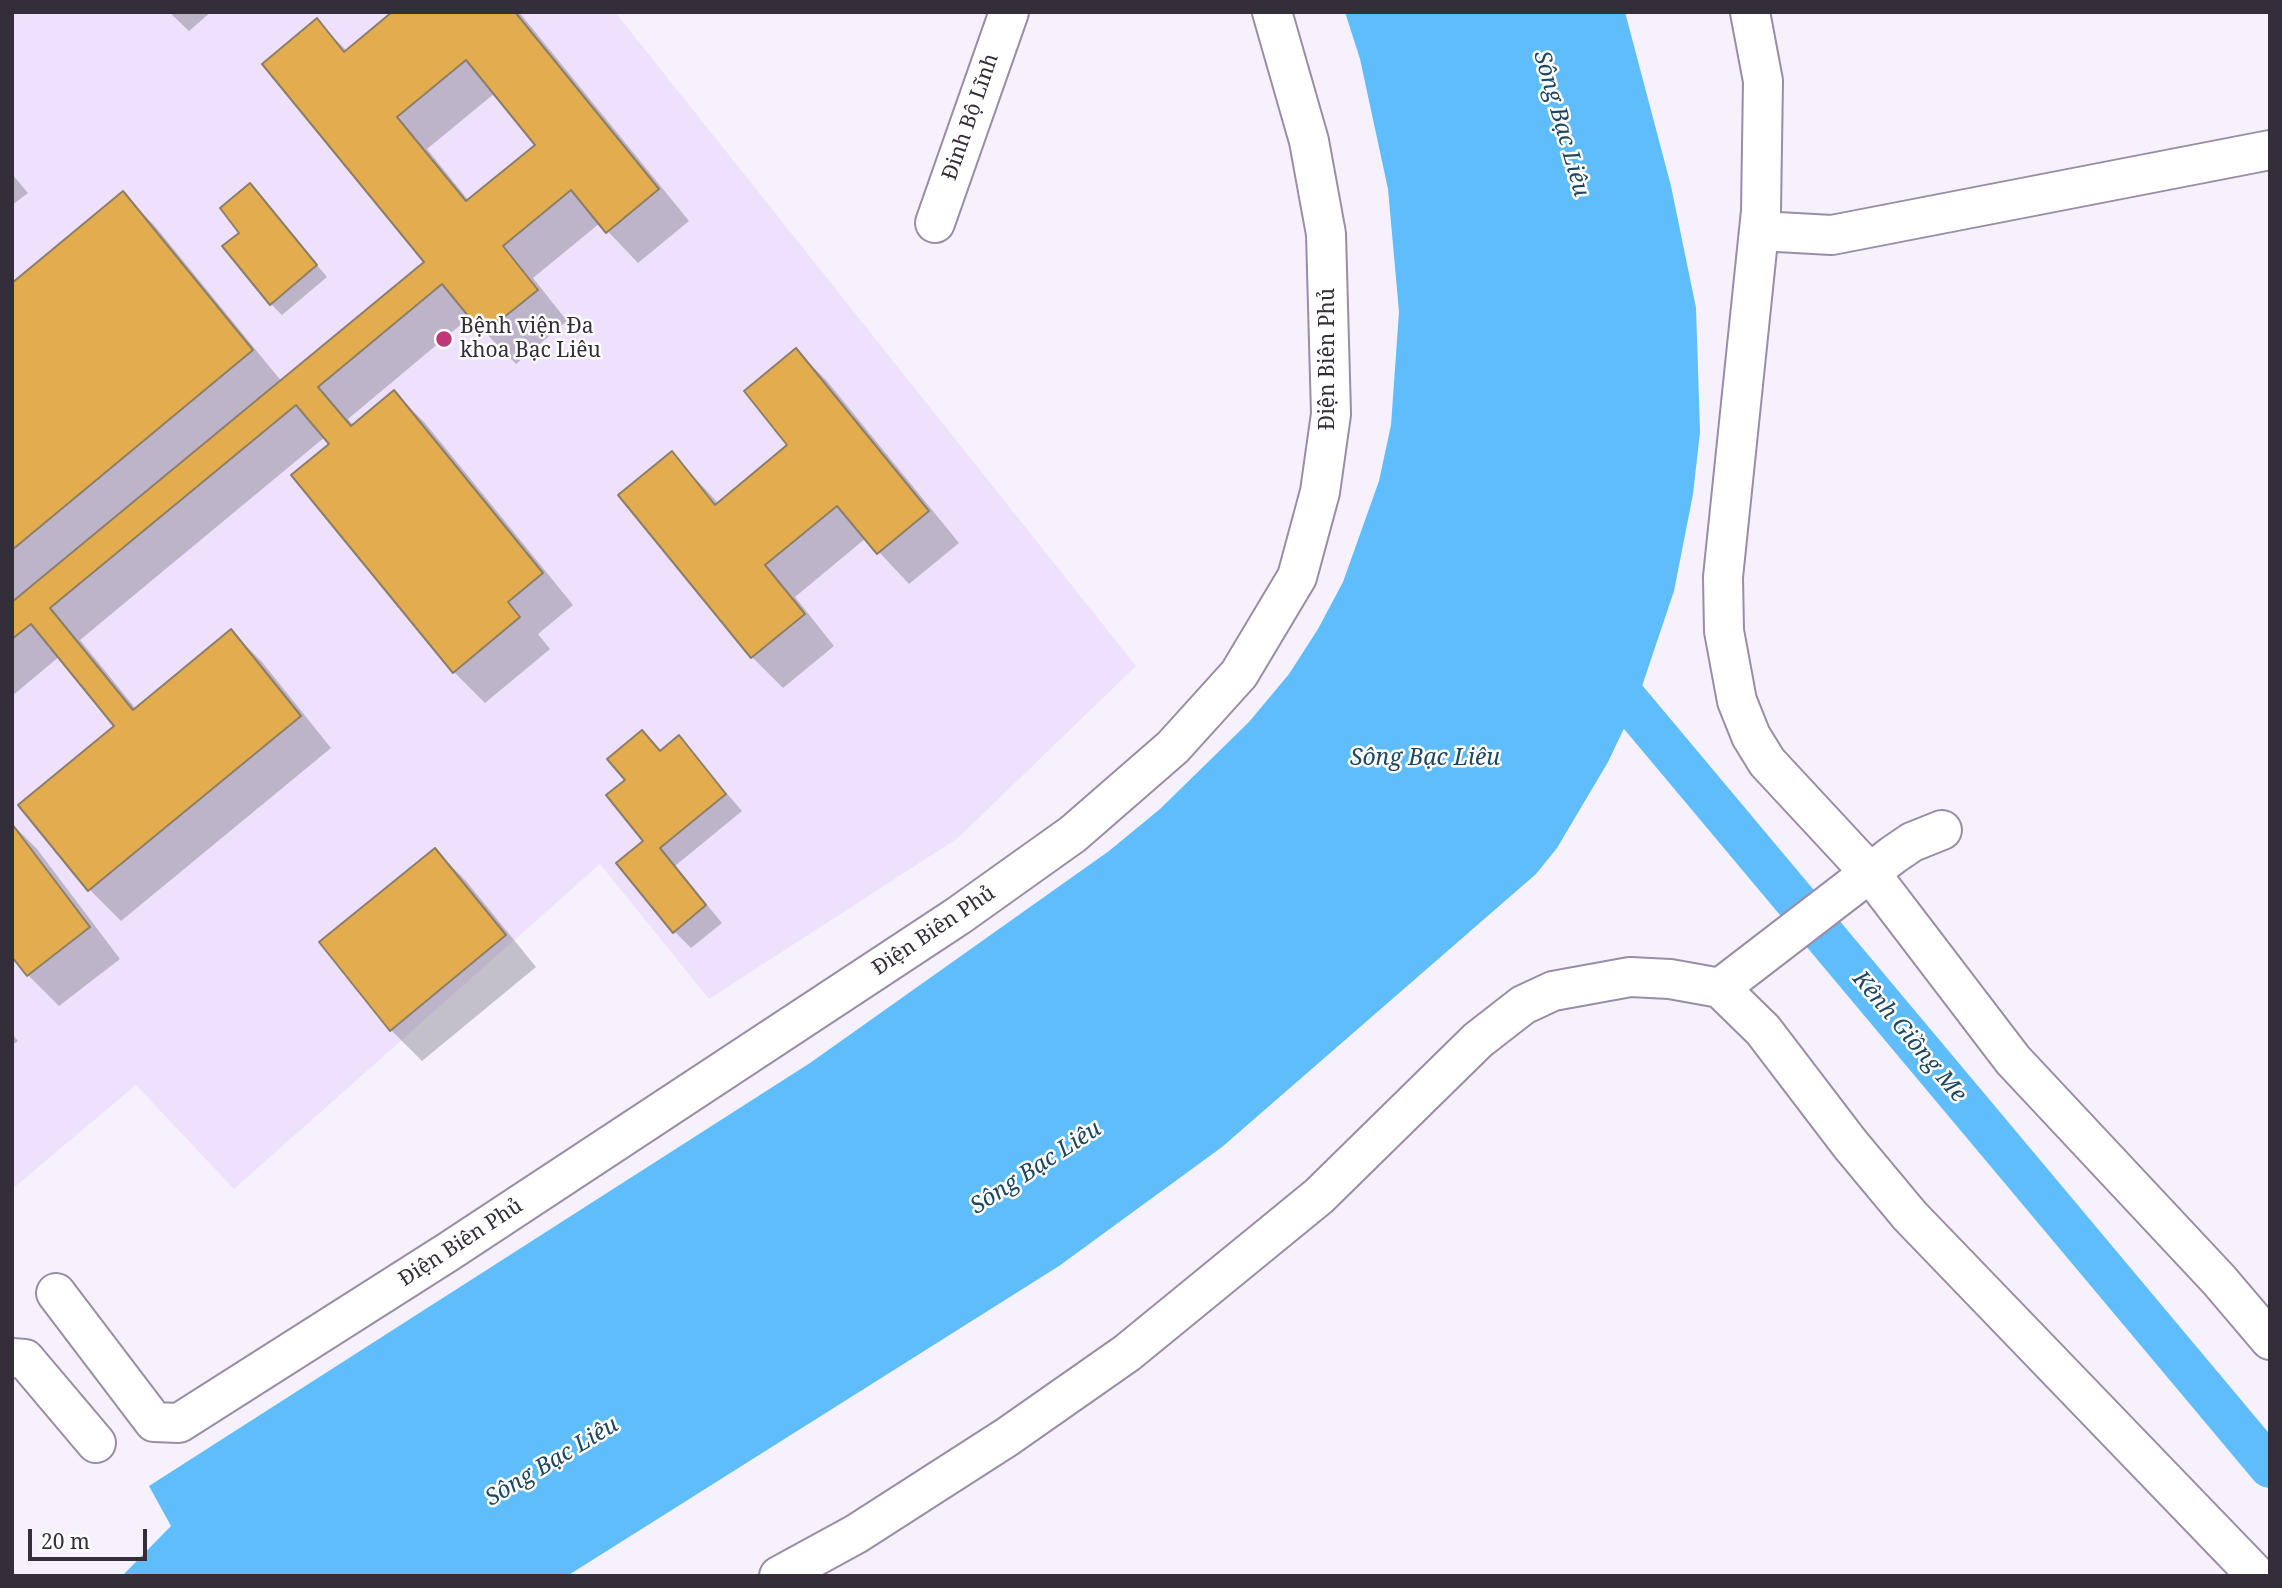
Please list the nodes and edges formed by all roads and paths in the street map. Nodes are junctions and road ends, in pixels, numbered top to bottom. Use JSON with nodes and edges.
{"nodes":[{"id":1,"x":1009,"y":12,"type":"edge"},
{"id":2,"x":1272,"y":12,"type":"edge"},
{"id":3,"x":1750,"y":12,"type":"edge"},
{"id":4,"x":2270,"y":150,"type":"edge"},
{"id":5,"x":935,"y":223,"type":"dead end"},
{"id":6,"x":1759,"y":231,"type":"junction"},
{"id":7,"x":1942,"y":830,"type":"dead end"},
{"id":8,"x":1860,"y":883,"type":"junction"},
{"id":9,"x":1720,"y":988,"type":"junction"},
{"id":10,"x":56,"y":1293,"type":"dead end"},
{"id":11,"x":2270,"y":1340,"type":"edge"},
{"id":12,"x":12,"y":1358,"type":"edge"},
{"id":13,"x":96,"y":1443,"type":"dead end"},
{"id":14,"x":779,"y":1576,"type":"edge"},
{"id":15,"x":2257,"y":1576,"type":"edge"}],
"edges":[{"from":1,"to":5,"type":"street","name":"Đinh Bộ Lĩnh"},
{"from":2,"to":10,"type":"street","name":"Điện Biên Phủ"},
{"from":3,"to":6,"type":"street"},
{"from":4,"to":6,"type":"street"},
{"from":6,"to":8,"type":"street"},
{"from":7,"to":8,"type":"street"},
{"from":8,"to":9,"type":"street"},
{"from":8,"to":11,"type":"street"},
{"from":9,"to":14,"type":"street"},
{"from":9,"to":15,"type":"street"},
{"from":12,"to":13,"type":"street"}]}
